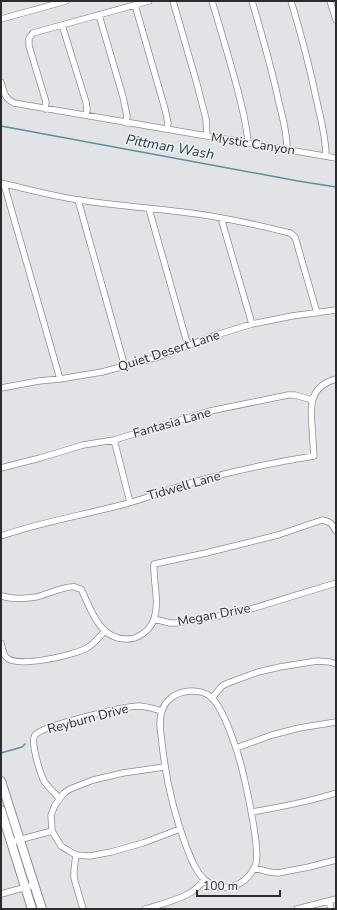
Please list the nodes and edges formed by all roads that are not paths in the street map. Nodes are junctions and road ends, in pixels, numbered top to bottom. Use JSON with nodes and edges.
{"nodes":[{"id":1,"x":64,"y":1,"type":"edge"},
{"id":2,"x":150,"y":1,"type":"edge"},
{"id":3,"x":173,"y":1,"type":"edge"},
{"id":4,"x":212,"y":1,"type":"edge"},
{"id":5,"x":252,"y":1,"type":"edge"},
{"id":6,"x":291,"y":1,"type":"edge"},
{"id":7,"x":330,"y":1,"type":"edge"},
{"id":8,"x":135,"y":5,"type":"junction"},
{"id":9,"x":99,"y":15,"type":"junction"},
{"id":10,"x":1,"y":19,"type":"edge"},
{"id":11,"x":336,"y":20,"type":"edge"},
{"id":12,"x":62,"y":25,"type":"junction"},
{"id":13,"x":1,"y":82,"type":"edge"},
{"id":14,"x":45,"y":109,"type":"junction"},
{"id":15,"x":86,"y":115,"type":"junction"},
{"id":16,"x":126,"y":123,"type":"junction"},
{"id":17,"x":167,"y":129,"type":"junction"},
{"id":18,"x":207,"y":136,"type":"junction"},
{"id":19,"x":248,"y":143,"type":"junction"},
{"id":20,"x":287,"y":149,"type":"junction"},
{"id":21,"x":326,"y":156,"type":"junction"},
{"id":22,"x":336,"y":158,"type":"edge"},
{"id":23,"x":2,"y":183,"type":"edge"},
{"id":24,"x":78,"y":200,"type":"junction"},
{"id":25,"x":149,"y":209,"type":"junction"},
{"id":26,"x":221,"y":218,"type":"junction"},
{"id":27,"x":336,"y":310,"type":"edge"},
{"id":28,"x":317,"y":313,"type":"junction"},
{"id":29,"x":252,"y":324,"type":"junction"},
{"id":30,"x":188,"y":346,"type":"junction"},
{"id":31,"x":125,"y":367,"type":"junction"},
{"id":32,"x":60,"y":379,"type":"junction"},
{"id":33,"x":336,"y":379,"type":"edge"},
{"id":34,"x":1,"y":388,"type":"edge"},
{"id":35,"x":312,"y":400,"type":"junction"},
{"id":36,"x":114,"y":440,"type":"junction"},
{"id":37,"x":1,"y":468,"type":"edge"},
{"id":38,"x":130,"y":502,"type":"junction"},
{"id":39,"x":336,"y":531,"type":"edge"},
{"id":40,"x":1,"y":536,"type":"edge"},
{"id":41,"x":336,"y":583,"type":"edge"},
{"id":42,"x":1,"y":596,"type":"edge"},
{"id":43,"x":154,"y":619,"type":"junction"},
{"id":44,"x":105,"y":631,"type":"junction"},
{"id":45,"x":1,"y":643,"type":"edge"},
{"id":46,"x":336,"y":664,"type":"edge"},
{"id":47,"x":212,"y":698,"type":"junction"},
{"id":48,"x":162,"y":711,"type":"junction"},
{"id":49,"x":336,"y":722,"type":"edge"},
{"id":50,"x":236,"y":748,"type":"junction"},
{"id":51,"x":164,"y":767,"type":"junction"},
{"id":52,"x":1,"y":780,"type":"edge"},
{"id":53,"x":336,"y":793,"type":"edge"},
{"id":54,"x":59,"y":798,"type":"junction"},
{"id":55,"x":1,"y":810,"type":"edge"},
{"id":56,"x":252,"y":812,"type":"junction"},
{"id":57,"x":180,"y":830,"type":"junction"},
{"id":58,"x":52,"y":831,"type":"junction"},
{"id":59,"x":20,"y":840,"type":"junction"},
{"id":60,"x":11,"y":842,"type":"junction"},
{"id":61,"x":76,"y":855,"type":"junction"},
{"id":62,"x":336,"y":860,"type":"edge"},
{"id":63,"x":254,"y":868,"type":"junction"},
{"id":64,"x":205,"y":880,"type":"junction"},
{"id":65,"x":34,"y":885,"type":"junction"},
{"id":66,"x":25,"y":888,"type":"junction"},
{"id":67,"x":1,"y":894,"type":"edge"},
{"id":68,"x":336,"y":899,"type":"edge"},
{"id":69,"x":329,"y":901,"type":"junction"},
{"id":70,"x":32,"y":909,"type":"edge"},
{"id":71,"x":42,"y":909,"type":"edge"},
{"id":72,"x":83,"y":909,"type":"edge"},
{"id":73,"x":145,"y":909,"type":"edge"},
{"id":74,"x":297,"y":909,"type":"edge"},
{"id":75,"x":331,"y":909,"type":"edge"}],
"edges":[{"from":1,"to":10,"type":"street"},
{"from":2,"to":8,"type":"street"},
{"from":3,"to":18,"type":"street"},
{"from":4,"to":19,"type":"street"},
{"from":5,"to":20,"type":"street"},
{"from":6,"to":21,"type":"street"},
{"from":7,"to":11,"type":"street"},
{"from":8,"to":9,"type":"street"},
{"from":8,"to":17,"type":"street"},
{"from":9,"to":12,"type":"street"},
{"from":9,"to":16,"type":"street"},
{"from":12,"to":14,"type":"street"},
{"from":12,"to":15,"type":"street"},
{"from":13,"to":14,"type":"street","name":"Mystic Canyon"},
{"from":14,"to":15,"type":"street","name":"Mystic Canyon"},
{"from":15,"to":16,"type":"street","name":"Mystic Canyon"},
{"from":16,"to":17,"type":"street","name":"Mystic Canyon"},
{"from":17,"to":18,"type":"street","name":"Mystic Canyon"},
{"from":18,"to":19,"type":"street","name":"Mystic Canyon"},
{"from":19,"to":20,"type":"street","name":"Mystic Canyon"},
{"from":20,"to":21,"type":"street","name":"Mystic Canyon"},
{"from":21,"to":22,"type":"street","name":"Mystic Canyon"},
{"from":23,"to":24,"type":"street"},
{"from":23,"to":32,"type":"street"},
{"from":24,"to":25,"type":"street"},
{"from":24,"to":31,"type":"street"},
{"from":25,"to":26,"type":"street"},
{"from":25,"to":30,"type":"street"},
{"from":26,"to":28,"type":"street"},
{"from":26,"to":29,"type":"street"},
{"from":27,"to":28,"type":"street","name":"Quiet Desert Lane"},
{"from":28,"to":29,"type":"street","name":"Quiet Desert Lane"},
{"from":29,"to":30,"type":"street","name":"Quiet Desert Lane"},
{"from":30,"to":31,"type":"street","name":"Quiet Desert Lane"},
{"from":31,"to":32,"type":"street","name":"Quiet Desert Lane"},
{"from":32,"to":34,"type":"street","name":"Quiet Desert Lane"},
{"from":33,"to":35,"type":"street"},
{"from":35,"to":36,"type":"street","name":"Fantasia Lane"},
{"from":35,"to":38,"type":"street","name":"Tidwell Lane"},
{"from":36,"to":37,"type":"street","name":"Fantasia Lane"},
{"from":36,"to":38,"type":"street"},
{"from":38,"to":40,"type":"street","name":"Tidwell Lane"},
{"from":39,"to":43,"type":"street"},
{"from":41,"to":43,"type":"street","name":"Megan Drive"},
{"from":42,"to":44,"type":"street"},
{"from":43,"to":44,"type":"street"},
{"from":44,"to":45,"type":"street"},
{"from":46,"to":47,"type":"street"},
{"from":47,"to":48,"type":"street"},
{"from":47,"to":50,"type":"street"},
{"from":48,"to":51,"type":"street"},
{"from":48,"to":54,"type":"street","name":"Reyburn Drive"},
{"from":49,"to":50,"type":"street"},
{"from":50,"to":56,"type":"street"},
{"from":51,"to":54,"type":"street"},
{"from":51,"to":57,"type":"street"},
{"from":52,"to":59,"type":"main road"},
{"from":53,"to":56,"type":"street"},
{"from":54,"to":58,"type":"street"},
{"from":55,"to":60,"type":"main road"},
{"from":56,"to":63,"type":"street"},
{"from":57,"to":61,"type":"street"},
{"from":57,"to":64,"type":"street"},
{"from":58,"to":59,"type":"street"},
{"from":58,"to":61,"type":"street"},
{"from":59,"to":60,"type":"street"},
{"from":59,"to":65,"type":"main road"},
{"from":60,"to":66,"type":"main road"},
{"from":61,"to":72,"type":"street"},
{"from":62,"to":63,"type":"street"},
{"from":63,"to":64,"type":"street"},
{"from":64,"to":73,"type":"street"},
{"from":65,"to":66,"type":"street"},
{"from":65,"to":71,"type":"main road"},
{"from":66,"to":67,"type":"street"},
{"from":66,"to":70,"type":"main road"},
{"from":68,"to":69,"type":"street"},
{"from":69,"to":74,"type":"street"},
{"from":69,"to":75,"type":"street"}]}
